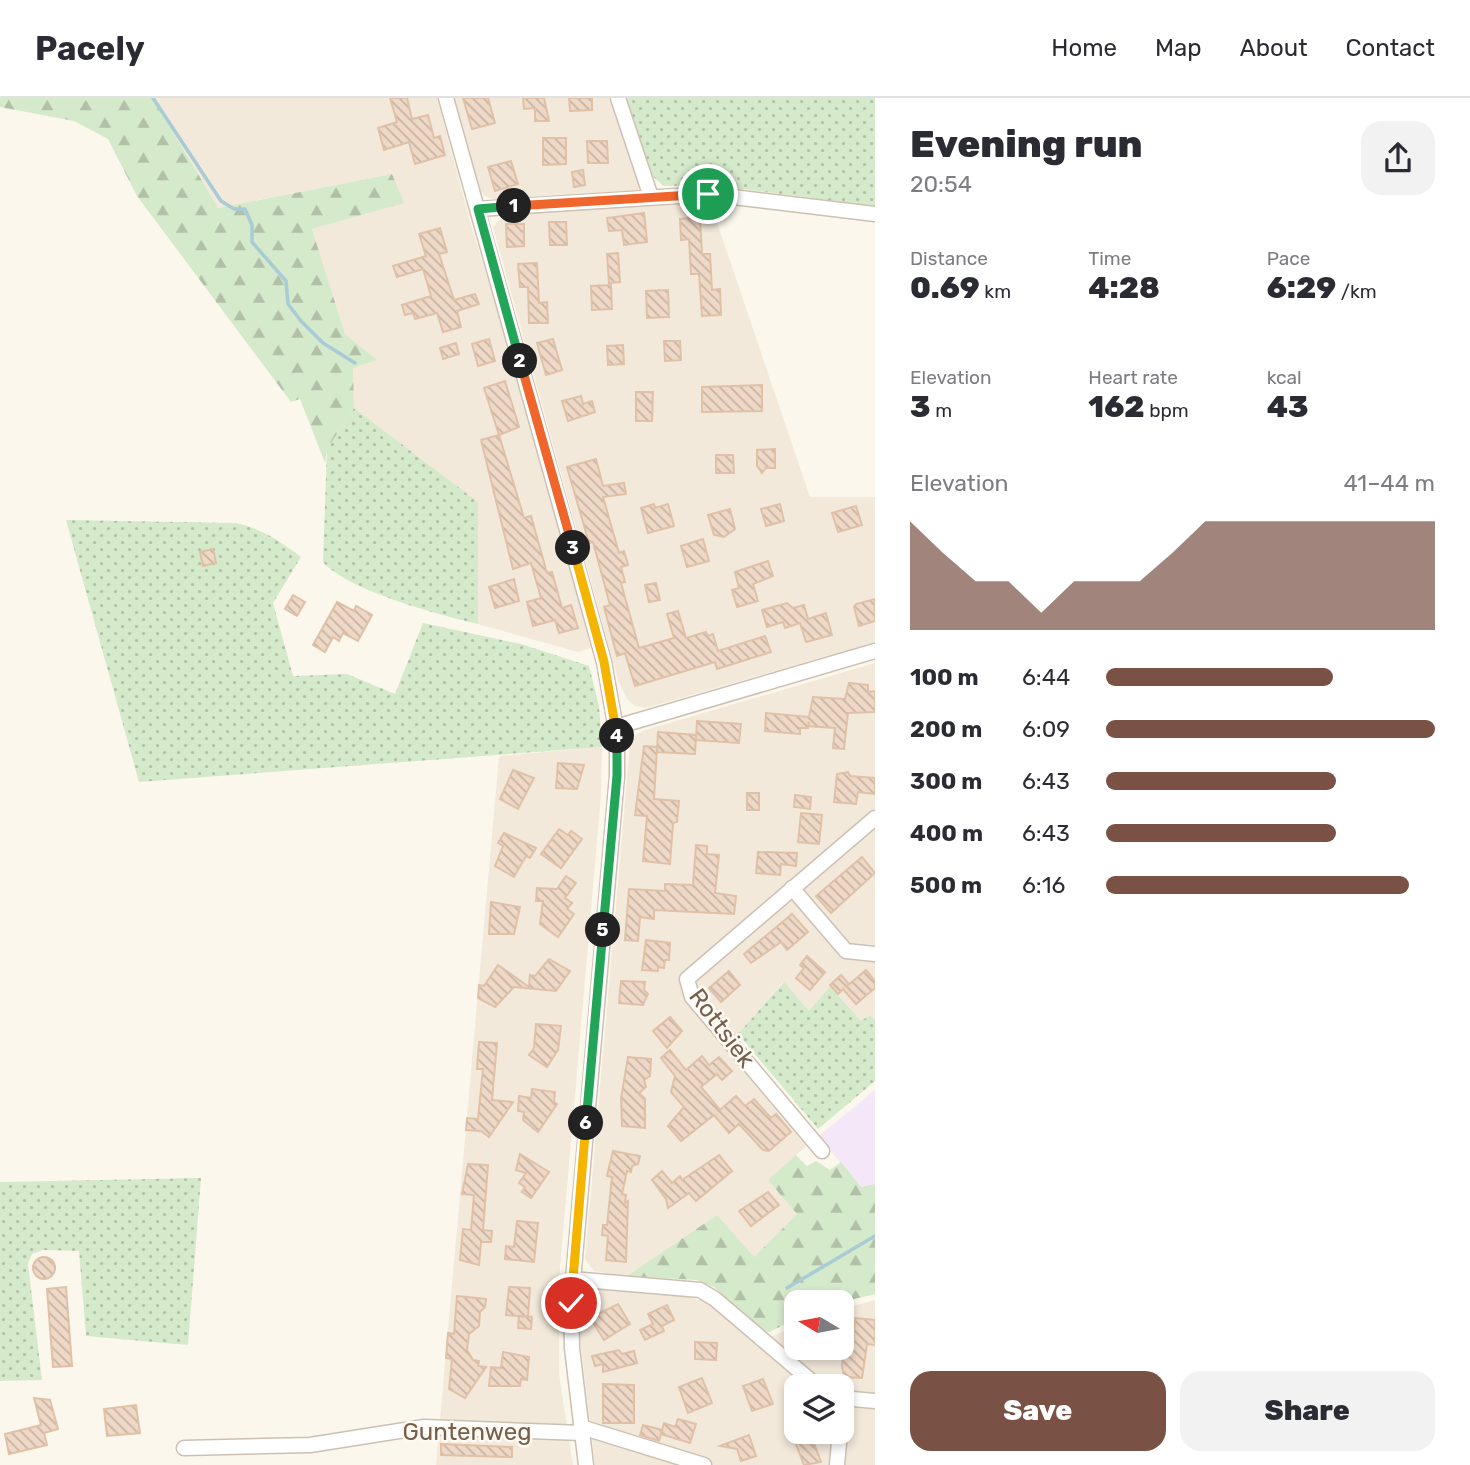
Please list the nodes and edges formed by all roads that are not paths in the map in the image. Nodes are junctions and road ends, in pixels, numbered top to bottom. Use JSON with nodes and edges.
{"nodes":[{"id":1,"x":446,"y":98,"type":"edge"},
{"id":2,"x":618,"y":98,"type":"edge"},
{"id":3,"x":651,"y":197,"type":"junction"},
{"id":4,"x":478,"y":209,"type":"junction"},
{"id":5,"x":875,"y":214,"type":"edge"},
{"id":6,"x":875,"y":652,"type":"edge"},
{"id":7,"x":616,"y":727,"type":"junction"},
{"id":8,"x":875,"y":818,"type":"edge"},
{"id":9,"x":792,"y":888,"type":"junction"},
{"id":10,"x":875,"y":954,"type":"edge"},
{"id":11,"x":822,"y":1151,"type":"dead end"},
{"id":12,"x":572,"y":1279,"type":"junction"},
{"id":13,"x":803,"y":1374,"type":"edge"},
{"id":14,"x":854,"y":1399,"type":"edge"},
{"id":15,"x":875,"y":1401,"type":"edge"},
{"id":16,"x":581,"y":1430,"type":"junction"},
{"id":17,"x":839,"y":1444,"type":"edge"},
{"id":18,"x":184,"y":1448,"type":"dead end"},
{"id":19,"x":586,"y":1465,"type":"edge"},
{"id":20,"x":704,"y":1465,"type":"edge"},
{"id":21,"x":837,"y":1465,"type":"edge"}],
"edges":[{"from":1,"to":4,"type":"street"},
{"from":2,"to":3,"type":"street"},
{"from":3,"to":4,"type":"street"},
{"from":3,"to":5,"type":"street"},
{"from":4,"to":7,"type":"street"},
{"from":6,"to":7,"type":"street"},
{"from":7,"to":12,"type":"street"},
{"from":8,"to":9,"type":"street","name":"Rottsiek"},
{"from":9,"to":10,"type":"street"},
{"from":9,"to":11,"type":"street","name":"Rottsiek"},
{"from":12,"to":13,"type":"street"},
{"from":12,"to":16,"type":"street"},
{"from":14,"to":15,"type":"street"},
{"from":16,"to":18,"type":"street","name":"Guntenweg"},
{"from":16,"to":19,"type":"street"},
{"from":16,"to":20,"type":"street","name":"Guntenweg"},
{"from":17,"to":21,"type":"street"}]}
